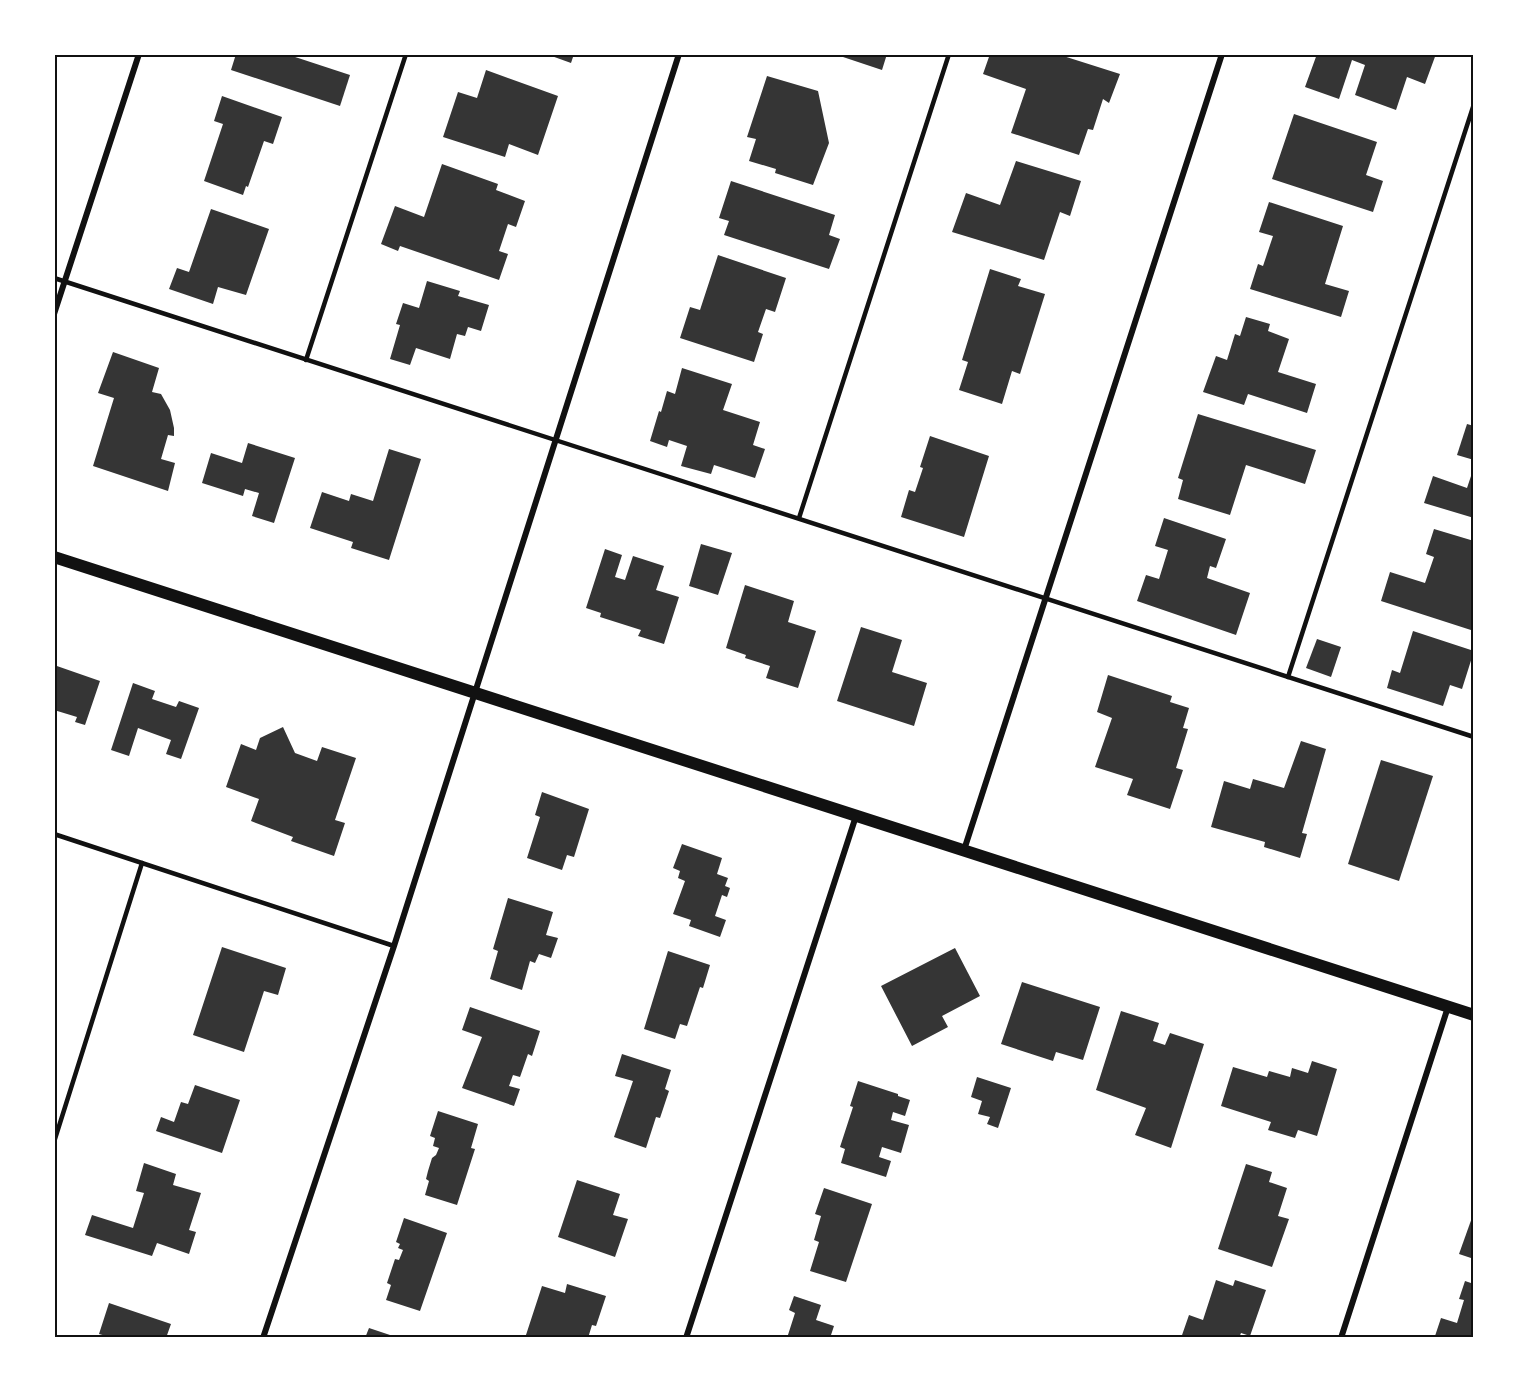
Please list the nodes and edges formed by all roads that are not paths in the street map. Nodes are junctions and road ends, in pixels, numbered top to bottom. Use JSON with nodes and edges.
{"nodes":[{"id":1,"x":139,"y":54,"type":"edge"},
{"id":2,"x":406,"y":54,"type":"edge"},
{"id":3,"x":679,"y":54,"type":"edge"},
{"id":4,"x":949,"y":54,"type":"edge"},
{"id":5,"x":1222,"y":54,"type":"edge"},
{"id":6,"x":1474,"y":104,"type":"edge"},
{"id":7,"x":54,"y":278,"type":"edge"},
{"id":8,"x":65,"y":281,"type":"junction"},
{"id":9,"x":54,"y":314,"type":"edge"},
{"id":10,"x":306,"y":360,"type":"junction"},
{"id":11,"x":555,"y":440,"type":"junction"},
{"id":12,"x":799,"y":519,"type":"junction"},
{"id":13,"x":54,"y":556,"type":"edge"},
{"id":14,"x":1046,"y":598,"type":"junction"},
{"id":15,"x":1288,"y":677,"type":"junction"},
{"id":16,"x":474,"y":692,"type":"junction"},
{"id":17,"x":1474,"y":737,"type":"edge"},
{"id":18,"x":856,"y":816,"type":"junction"},
{"id":19,"x":54,"y":834,"type":"edge"},
{"id":20,"x":964,"y":850,"type":"junction"},
{"id":21,"x":142,"y":863,"type":"junction"},
{"id":22,"x":394,"y":946,"type":"junction"},
{"id":23,"x":1449,"y":1006,"type":"junction"},
{"id":24,"x":1474,"y":1015,"type":"edge"},
{"id":25,"x":54,"y":1142,"type":"edge"},
{"id":26,"x":263,"y":1338,"type":"edge"},
{"id":27,"x":686,"y":1338,"type":"edge"},
{"id":28,"x":1341,"y":1338,"type":"edge"}],
"edges":[{"from":1,"to":8,"type":"street"},
{"from":2,"to":10,"type":"lane"},
{"from":3,"to":11,"type":"street"},
{"from":4,"to":12,"type":"lane"},
{"from":5,"to":14,"type":"street"},
{"from":6,"to":15,"type":"lane"},
{"from":7,"to":8,"type":"lane"},
{"from":8,"to":9,"type":"street"},
{"from":8,"to":10,"type":"lane"},
{"from":10,"to":11,"type":"lane"},
{"from":11,"to":12,"type":"lane"},
{"from":11,"to":16,"type":"street"},
{"from":12,"to":14,"type":"lane"},
{"from":13,"to":16,"type":"main road"},
{"from":14,"to":15,"type":"lane"},
{"from":14,"to":20,"type":"street"},
{"from":15,"to":17,"type":"lane"},
{"from":16,"to":18,"type":"main road"},
{"from":16,"to":22,"type":"street"},
{"from":18,"to":20,"type":"main road"},
{"from":18,"to":27,"type":"street"},
{"from":19,"to":21,"type":"lane"},
{"from":20,"to":23,"type":"main road"},
{"from":21,"to":22,"type":"lane"},
{"from":21,"to":25,"type":"lane"},
{"from":22,"to":26,"type":"street"},
{"from":23,"to":24,"type":"main road"},
{"from":23,"to":28,"type":"street"}]}
